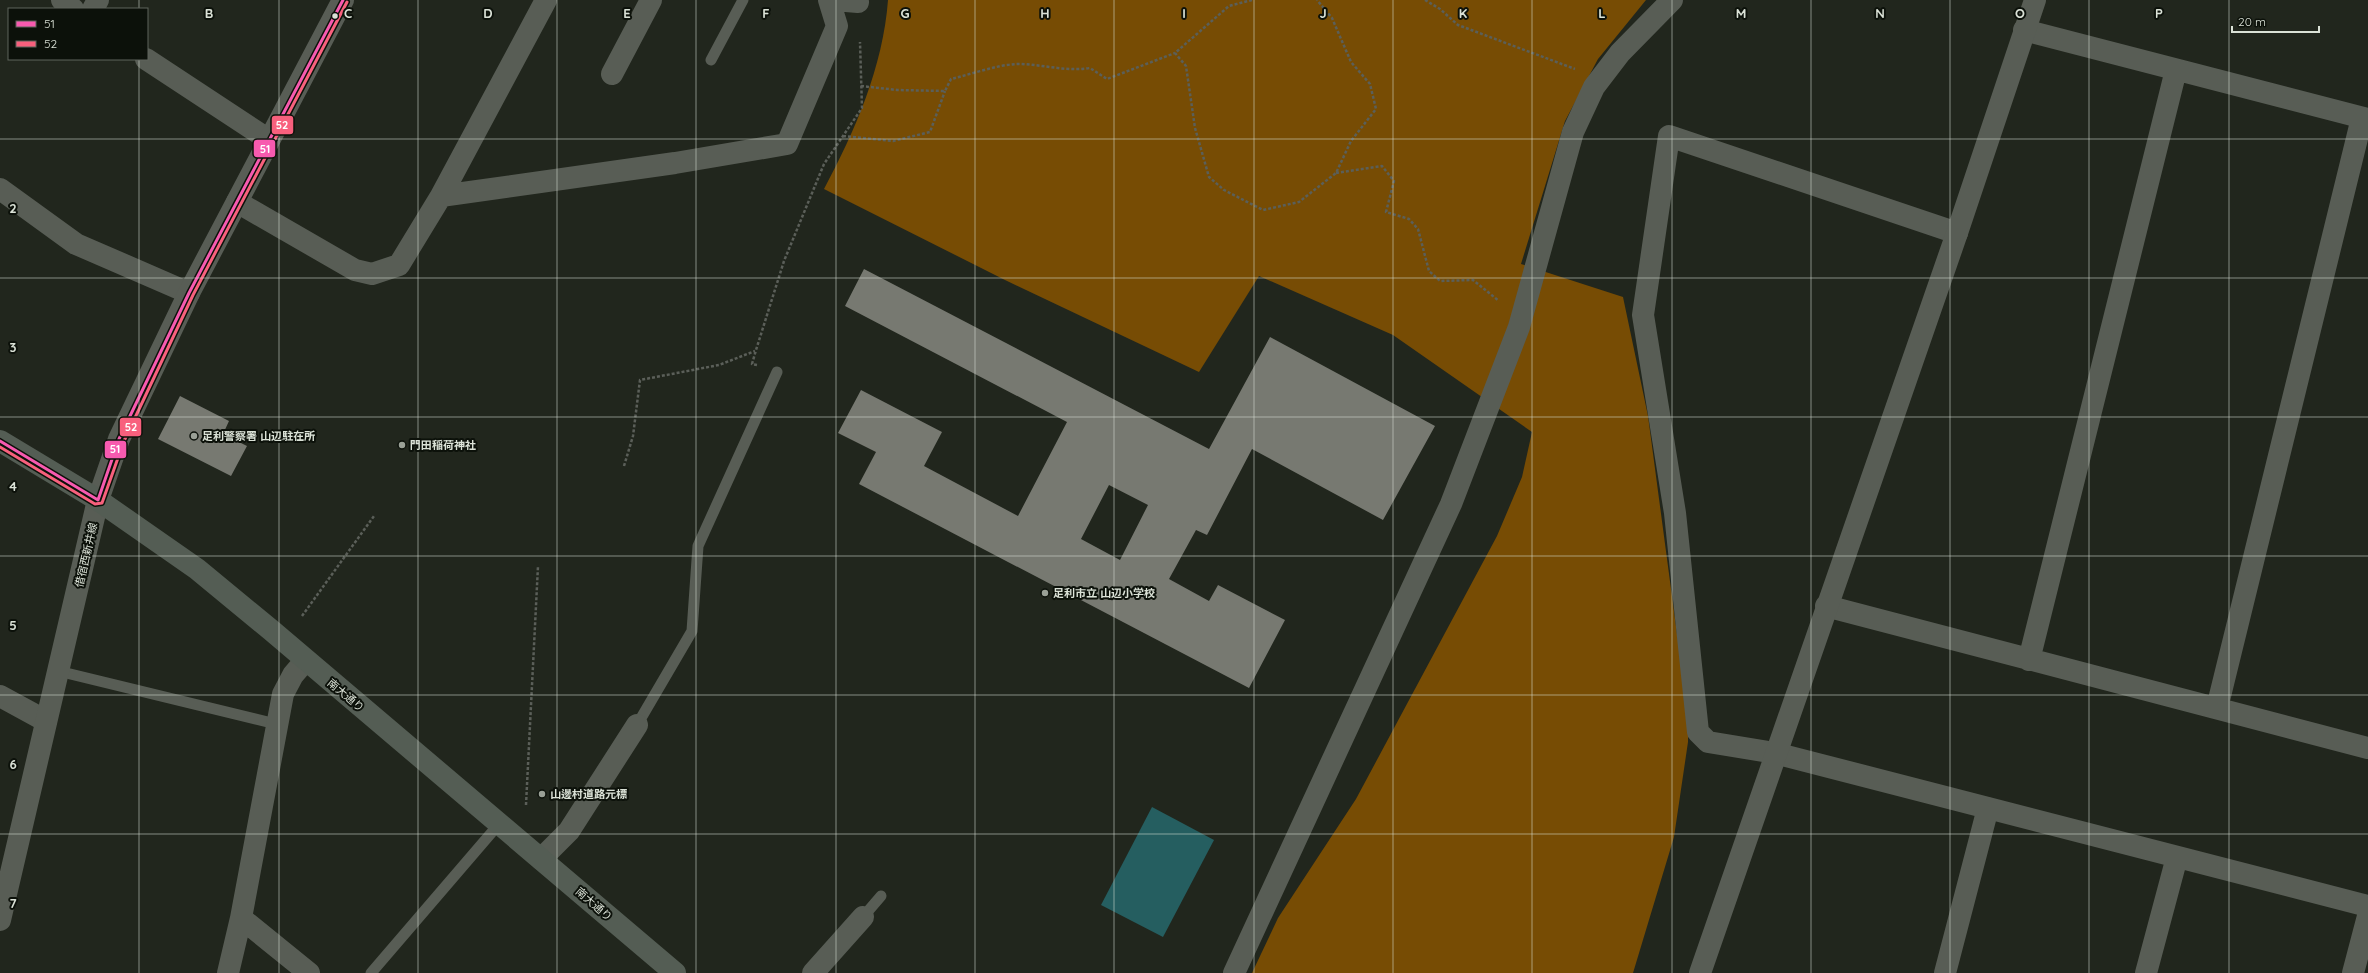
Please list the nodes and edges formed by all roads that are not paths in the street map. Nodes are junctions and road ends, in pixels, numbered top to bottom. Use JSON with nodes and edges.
{"nodes":[{"id":1,"x":62,"y":0,"type":"edge"},
{"id":2,"x":343,"y":0,"type":"edge"},
{"id":3,"x":546,"y":0,"type":"edge"},
{"id":4,"x":651,"y":0,"type":"edge"},
{"id":5,"x":743,"y":0,"type":"edge"},
{"id":6,"x":829,"y":0,"type":"edge"},
{"id":7,"x":834,"y":0,"type":"edge"},
{"id":8,"x":1672,"y":0,"type":"edge"},
{"id":9,"x":2035,"y":0,"type":"edge"},
{"id":10,"x":858,"y":2,"type":"road end"},
{"id":11,"x":72,"y":8,"type":"edge"},
{"id":12,"x":2024,"y":30,"type":"junction"},
{"id":13,"x":148,"y":60,"type":"edge"},
{"id":14,"x":711,"y":60,"type":"dead end"},
{"id":15,"x":2176,"y":70,"type":"junction"},
{"id":16,"x":612,"y":74,"type":"dead end"},
{"id":17,"x":2365,"y":119,"type":"edge"},
{"id":18,"x":269,"y":140,"type":"junction"},
{"id":19,"x":0,"y":189,"type":"edge"},
{"id":20,"x":441,"y":196,"type":"junction"},
{"id":21,"x":237,"y":202,"type":"junction"},
{"id":22,"x":1957,"y":232,"type":"junction"},
{"id":23,"x":189,"y":293,"type":"junction"},
{"id":24,"x":777,"y":372,"type":"road end"},
{"id":25,"x":0,"y":441,"type":"edge"},
{"id":26,"x":98,"y":500,"type":"junction"},
{"id":27,"x":1826,"y":606,"type":"junction"},
{"id":28,"x":2029,"y":660,"type":"junction"},
{"id":29,"x":305,"y":661,"type":"junction"},
{"id":30,"x":58,"y":671,"type":"junction"},
{"id":31,"x":0,"y":696,"type":"edge"},
{"id":32,"x":2217,"y":708,"type":"junction"},
{"id":33,"x":46,"y":721,"type":"junction"},
{"id":34,"x":276,"y":724,"type":"junction"},
{"id":35,"x":637,"y":725,"type":"joint"},
{"id":36,"x":2368,"y":748,"type":"edge"},
{"id":37,"x":1775,"y":753,"type":"junction"},
{"id":38,"x":1988,"y":808,"type":"junction"},
{"id":39,"x":499,"y":824,"type":"junction"},
{"id":40,"x":2177,"y":857,"type":"junction"},
{"id":41,"x":541,"y":859,"type":"junction"},
{"id":42,"x":881,"y":896,"type":"dead end"},
{"id":43,"x":2368,"y":906,"type":"edge"},
{"id":44,"x":2368,"y":916,"type":"edge"},
{"id":45,"x":863,"y":917,"type":"joint"},
{"id":46,"x":241,"y":918,"type":"junction"},
{"id":47,"x":0,"y":920,"type":"edge"},
{"id":48,"x":228,"y":973,"type":"edge"},
{"id":49,"x":308,"y":973,"type":"edge"},
{"id":50,"x":371,"y":973,"type":"edge"},
{"id":51,"x":675,"y":973,"type":"edge"},
{"id":52,"x":813,"y":973,"type":"edge"},
{"id":53,"x":1234,"y":973,"type":"edge"},
{"id":54,"x":1700,"y":973,"type":"edge"},
{"id":55,"x":1945,"y":973,"type":"edge"},
{"id":56,"x":2146,"y":973,"type":"edge"},
{"id":57,"x":2353,"y":973,"type":"edge"}],
"edges":[{"from":1,"to":11,"type":"street"},
{"from":2,"to":18,"type":"street","name":"借宿西新井線"},
{"from":3,"to":20,"type":"street"},
{"from":4,"to":16,"type":"street"},
{"from":5,"to":14,"type":"lane"},
{"from":6,"to":20,"type":"street"},
{"from":7,"to":10,"type":"street"},
{"from":8,"to":53,"type":"street"},
{"from":9,"to":12,"type":"street"},
{"from":12,"to":15,"type":"street"},
{"from":12,"to":22,"type":"street"},
{"from":13,"to":18,"type":"street"},
{"from":15,"to":17,"type":"street"},
{"from":15,"to":28,"type":"street"},
{"from":17,"to":32,"type":"street"},
{"from":18,"to":21,"type":"street","name":"借宿西新井線"},
{"from":19,"to":23,"type":"street"},
{"from":20,"to":21,"type":"street"},
{"from":21,"to":23,"type":"street","name":"借宿西新井線"},
{"from":22,"to":27,"type":"street"},
{"from":22,"to":37,"type":"street"},
{"from":23,"to":26,"type":"street","name":"借宿西新井線"},
{"from":24,"to":35,"type":"lane"},
{"from":25,"to":26,"type":"main road","name":"南大通り"},
{"from":26,"to":29,"type":"main road","name":"南大通り"},
{"from":26,"to":30,"type":"street","name":"借宿西新井線"},
{"from":27,"to":28,"type":"street"},
{"from":27,"to":37,"type":"street"},
{"from":28,"to":32,"type":"street"},
{"from":29,"to":34,"type":"street"},
{"from":29,"to":39,"type":"main road","name":"南大通り"},
{"from":30,"to":33,"type":"street","name":"借宿西新井線"},
{"from":30,"to":34,"type":"lane"},
{"from":31,"to":33,"type":"street"},
{"from":32,"to":36,"type":"street"},
{"from":33,"to":47,"type":"street","name":"借宿西新井線"},
{"from":34,"to":46,"type":"street"},
{"from":35,"to":41,"type":"street"},
{"from":37,"to":38,"type":"street"},
{"from":37,"to":54,"type":"street"},
{"from":38,"to":40,"type":"street"},
{"from":38,"to":55,"type":"street"},
{"from":39,"to":41,"type":"main road","name":"南大通り"},
{"from":39,"to":50,"type":"lane"},
{"from":40,"to":43,"type":"street"},
{"from":40,"to":56,"type":"street"},
{"from":41,"to":51,"type":"main road","name":"南大通り"},
{"from":42,"to":45,"type":"lane"},
{"from":44,"to":57,"type":"street"},
{"from":45,"to":52,"type":"street"},
{"from":46,"to":48,"type":"street"},
{"from":46,"to":49,"type":"street"}]}
